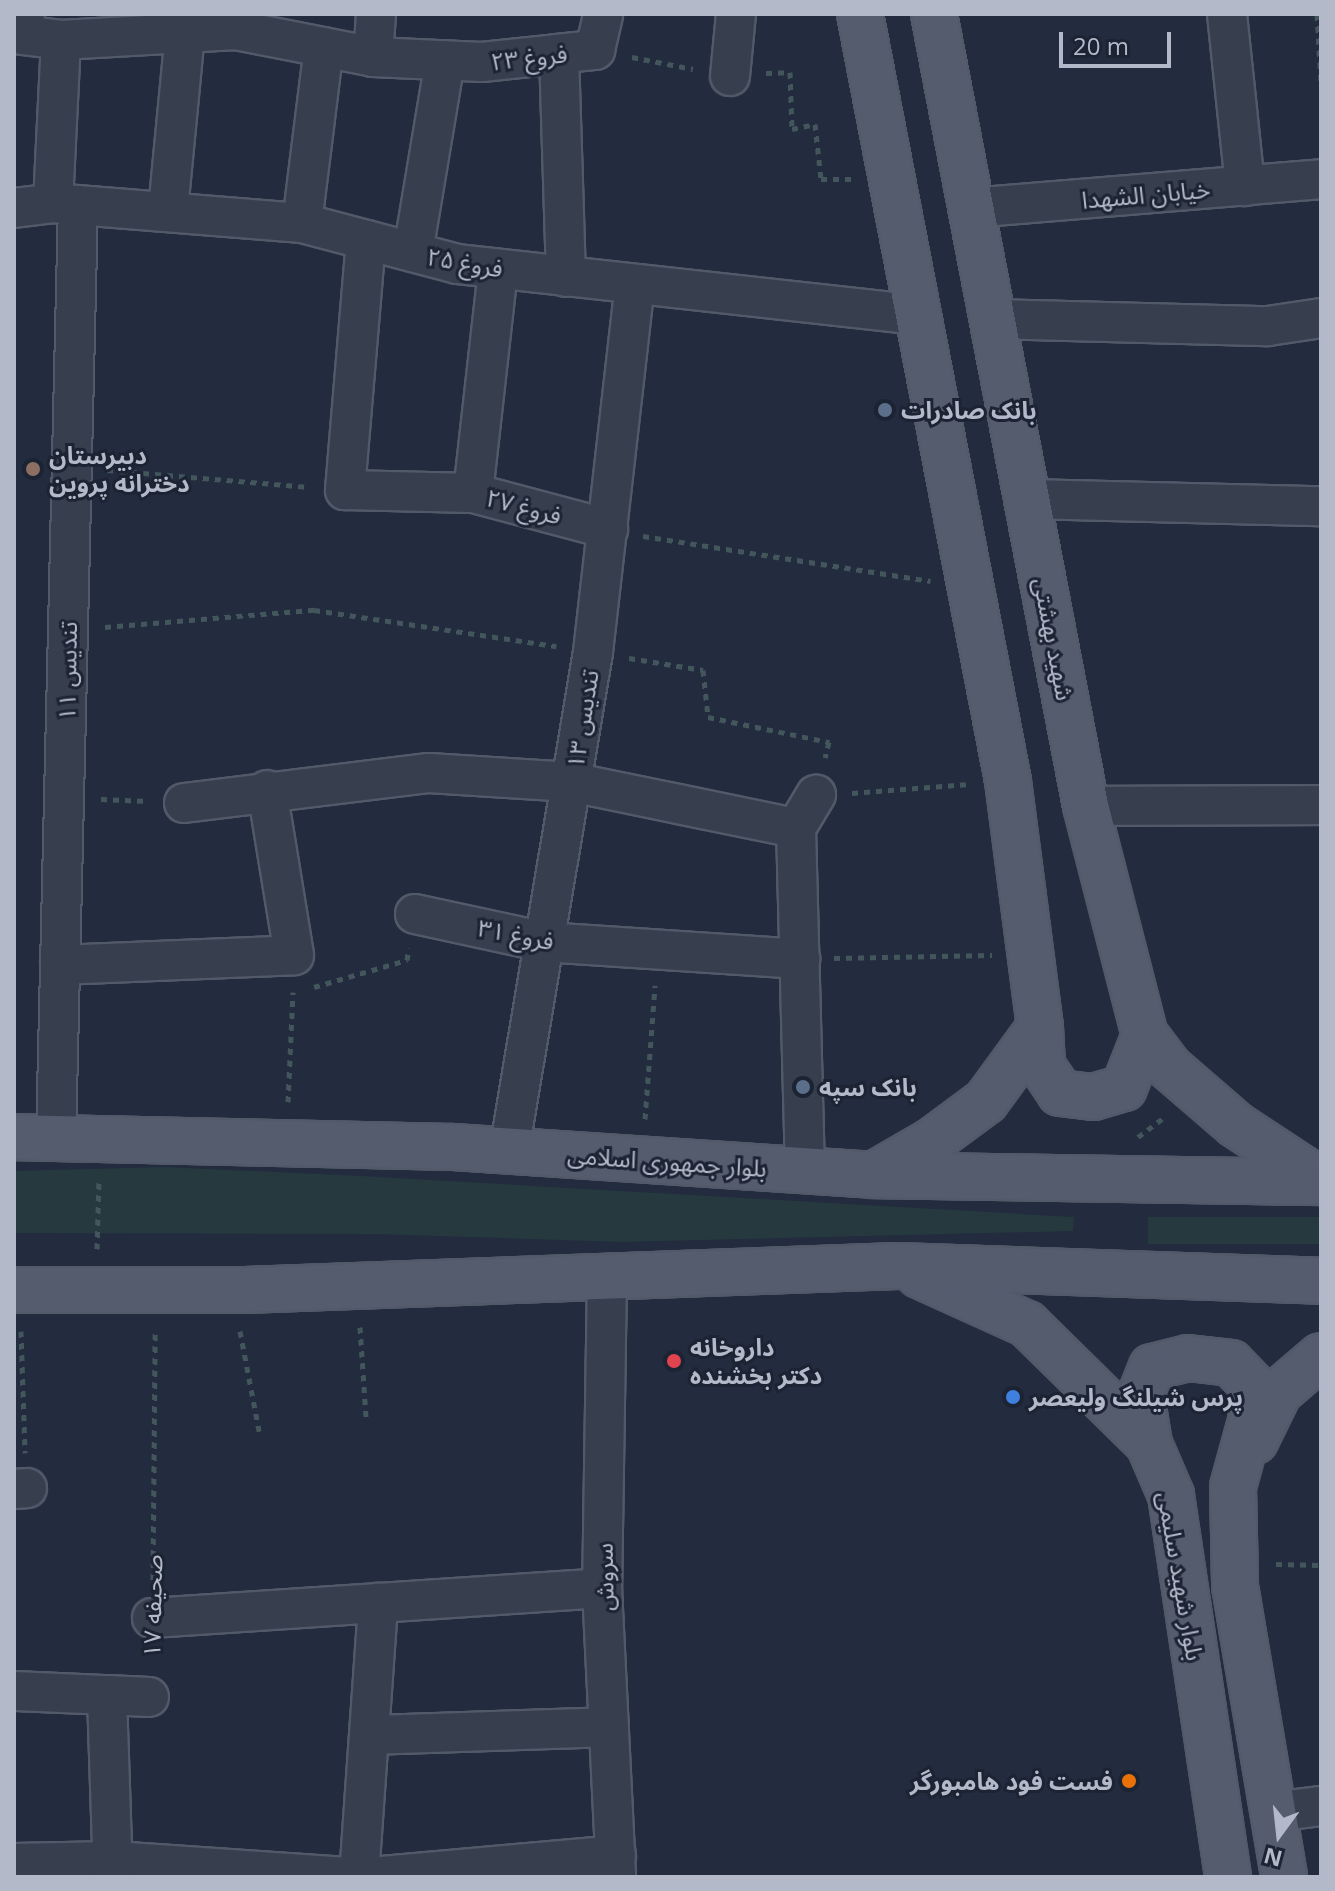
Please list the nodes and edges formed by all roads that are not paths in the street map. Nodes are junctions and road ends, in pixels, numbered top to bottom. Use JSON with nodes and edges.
{"nodes":[{"id":1,"x":376,"y":14,"type":"edge"},
{"id":2,"x":736,"y":14,"type":"edge"},
{"id":3,"x":860,"y":14,"type":"edge"},
{"id":4,"x":934,"y":14,"type":"edge"},
{"id":5,"x":1227,"y":14,"type":"edge"},
{"id":6,"x":20,"y":28,"type":"edge"},
{"id":7,"x":185,"y":33,"type":"junction"},
{"id":8,"x":586,"y":39,"type":"edge"},
{"id":9,"x":61,"y":40,"type":"junction"},
{"id":10,"x":324,"y":47,"type":"junction"},
{"id":11,"x":373,"y":57,"type":"junction"},
{"id":12,"x":445,"y":61,"type":"junction"},
{"id":13,"x":730,"y":76,"type":"road end"},
{"id":14,"x":1321,"y":179,"type":"edge"},
{"id":15,"x":1245,"y":186,"type":"junction"},
{"id":16,"x":65,"y":204,"type":"junction"},
{"id":17,"x":14,"y":208,"type":"edge"},
{"id":18,"x":971,"y":208,"type":"junction"},
{"id":19,"x":168,"y":210,"type":"junction"},
{"id":20,"x":302,"y":223,"type":"junction"},
{"id":21,"x":366,"y":240,"type":"junction"},
{"id":22,"x":413,"y":252,"type":"junction"},
{"id":23,"x":498,"y":269,"type":"junction"},
{"id":24,"x":566,"y":277,"type":"junction"},
{"id":25,"x":635,"y":285,"type":"junction"},
{"id":26,"x":918,"y":315,"type":"junction"},
{"id":27,"x":1321,"y":318,"type":"edge"},
{"id":28,"x":992,"y":319,"type":"junction"},
{"id":29,"x":473,"y":493,"type":"junction"},
{"id":30,"x":1027,"y":499,"type":"junction"},
{"id":31,"x":1321,"y":506,"type":"edge"},
{"id":32,"x":608,"y":529,"type":"junction"},
{"id":33,"x":571,"y":782,"type":"junction"},
{"id":34,"x":267,"y":790,"type":"junction"},
{"id":35,"x":816,"y":795,"type":"dead end"},
{"id":36,"x":184,"y":803,"type":"road end"},
{"id":37,"x":1321,"y":805,"type":"edge"},
{"id":38,"x":1086,"y":806,"type":"junction"},
{"id":39,"x":796,"y":828,"type":"junction"},
{"id":40,"x":415,"y":914,"type":"road end"},
{"id":41,"x":544,"y":942,"type":"junction"},
{"id":42,"x":800,"y":959,"type":"junction"},
{"id":43,"x":60,"y":965,"type":"junction"},
{"id":44,"x":1040,"y":1027,"type":"junction"},
{"id":45,"x":1145,"y":1035,"type":"junction"},
{"id":46,"x":35,"y":1137,"type":"edge"},
{"id":47,"x":509,"y":1151,"type":"junction"},
{"id":48,"x":805,"y":1170,"type":"junction"},
{"id":49,"x":872,"y":1175,"type":"junction"},
{"id":50,"x":1321,"y":1181,"type":"edge"},
{"id":51,"x":898,"y":1266,"type":"junction"},
{"id":52,"x":607,"y":1277,"type":"junction"},
{"id":53,"x":1321,"y":1281,"type":"edge"},
{"id":54,"x":20,"y":1290,"type":"edge"},
{"id":55,"x":1321,"y":1356,"type":"edge"},
{"id":56,"x":1149,"y":1444,"type":"junction"},
{"id":57,"x":1233,"y":1487,"type":"junction"},
{"id":58,"x":602,"y":1588,"type":"junction"},
{"id":59,"x":378,"y":1603,"type":"junction"},
{"id":60,"x":152,"y":1618,"type":"road end"},
{"id":61,"x":14,"y":1691,"type":"edge"},
{"id":62,"x":107,"y":1695,"type":"junction"},
{"id":63,"x":149,"y":1697,"type":"dead end"},
{"id":64,"x":609,"y":1727,"type":"junction"},
{"id":65,"x":372,"y":1735,"type":"junction"},
{"id":66,"x":1321,"y":1806,"type":"edge"},
{"id":67,"x":1273,"y":1812,"type":"junction"},
{"id":68,"x":14,"y":1863,"type":"edge"},
{"id":69,"x":616,"y":1866,"type":"edge"},
{"id":70,"x":113,"y":1869,"type":"edge"},
{"id":71,"x":346,"y":1877,"type":"edge"},
{"id":72,"x":359,"y":1877,"type":"edge"},
{"id":73,"x":370,"y":1877,"type":"edge"},
{"id":74,"x":1228,"y":1877,"type":"edge"},
{"id":75,"x":1284,"y":1877,"type":"edge"}],
"edges":[{"from":1,"to":11,"type":"street"},
{"from":2,"to":13,"type":"street"},
{"from":3,"to":26,"type":"main road"},
{"from":4,"to":18,"type":"main road","name":"شهید بهشتی"},
{"from":5,"to":15,"type":"street"},
{"from":6,"to":9,"type":"street","name":"فروغ ۲۳"},
{"from":7,"to":9,"type":"street","name":"فروغ ۲۳"},
{"from":7,"to":10,"type":"street","name":"فروغ ۲۳"},
{"from":7,"to":19,"type":"street"},
{"from":8,"to":12,"type":"street","name":"فروغ ۲۳"},
{"from":8,"to":24,"type":"street"},
{"from":9,"to":16,"type":"street","name":"تندیس ۱۱"},
{"from":10,"to":11,"type":"street","name":"فروغ ۲۳"},
{"from":10,"to":20,"type":"street"},
{"from":11,"to":12,"type":"street","name":"فروغ ۲۳"},
{"from":12,"to":22,"type":"street"},
{"from":14,"to":15,"type":"street","name":"خیابان الشهدا"},
{"from":15,"to":18,"type":"street","name":"خیابان الشهدا"},
{"from":16,"to":17,"type":"street","name":"فروغ ۲۵"},
{"from":16,"to":19,"type":"street","name":"فروغ ۲۵"},
{"from":16,"to":43,"type":"street","name":"تندیس ۱۱"},
{"from":18,"to":28,"type":"main road","name":"شهید بهشتی"},
{"from":19,"to":20,"type":"street","name":"فروغ ۲۵"},
{"from":20,"to":21,"type":"street","name":"فروغ ۲۵"},
{"from":21,"to":22,"type":"street","name":"فروغ ۲۵"},
{"from":21,"to":29,"type":"street","name":"فروغ ۲۷"},
{"from":22,"to":23,"type":"street","name":"فروغ ۲۵"},
{"from":23,"to":24,"type":"street","name":"فروغ ۲۵"},
{"from":23,"to":29,"type":"street"},
{"from":24,"to":25,"type":"street","name":"فروغ ۲۵"},
{"from":25,"to":26,"type":"street","name":"فروغ ۲۵"},
{"from":25,"to":32,"type":"street","name":"تندیس ۱۳"},
{"from":26,"to":44,"type":"main road"},
{"from":27,"to":28,"type":"street"},
{"from":28,"to":30,"type":"main road","name":"شهید بهشتی"},
{"from":29,"to":32,"type":"street","name":"فروغ ۲۷"},
{"from":30,"to":31,"type":"street"},
{"from":30,"to":38,"type":"main road","name":"شهید بهشتی"},
{"from":32,"to":33,"type":"street","name":"تندیس ۱۳"},
{"from":33,"to":34,"type":"street"},
{"from":33,"to":39,"type":"street"},
{"from":33,"to":41,"type":"street","name":"تندیس ۱۳"},
{"from":34,"to":36,"type":"street"},
{"from":34,"to":43,"type":"street"},
{"from":35,"to":39,"type":"street"},
{"from":37,"to":38,"type":"street"},
{"from":38,"to":45,"type":"main road","name":"شهید بهشتی"},
{"from":39,"to":42,"type":"street"},
{"from":40,"to":41,"type":"street","name":"فروغ ۳۱"},
{"from":41,"to":42,"type":"street","name":"فروغ ۳۱"},
{"from":41,"to":47,"type":"street","name":"تندیس ۱۳"},
{"from":42,"to":48,"type":"street"},
{"from":43,"to":46,"type":"street","name":"تندیس ۱۱"},
{"from":44,"to":45,"type":"main road"},
{"from":44,"to":49,"type":"main road"},
{"from":45,"to":50,"type":"main road","name":"شهید بهشتی"},
{"from":46,"to":47,"type":"main road","name":"بلوار جمهوری اسلامی"},
{"from":47,"to":48,"type":"main road","name":"بلوار جمهوری اسلامی"},
{"from":48,"to":49,"type":"main road","name":"بلوار جمهوری اسلامی"},
{"from":49,"to":50,"type":"main road","name":"بلوار جمهوری اسلامی"},
{"from":51,"to":52,"type":"main road"},
{"from":51,"to":53,"type":"main road"},
{"from":51,"to":56,"type":"main road","name":"بلوار شهید سلیمی"},
{"from":52,"to":54,"type":"main road"},
{"from":52,"to":58,"type":"street","name":"سروش"},
{"from":55,"to":57,"type":"main road"},
{"from":56,"to":57,"type":"main road"},
{"from":56,"to":74,"type":"main road","name":"بلوار شهید سلیمی"},
{"from":57,"to":67,"type":"main road"},
{"from":58,"to":59,"type":"street"},
{"from":58,"to":64,"type":"street","name":"سروش"},
{"from":59,"to":60,"type":"street"},
{"from":59,"to":65,"type":"street"},
{"from":61,"to":62,"type":"street"},
{"from":62,"to":63,"type":"street"},
{"from":62,"to":70,"type":"street"},
{"from":64,"to":65,"type":"street"},
{"from":64,"to":69,"type":"street","name":"سروش"},
{"from":65,"to":72,"type":"street"},
{"from":66,"to":67,"type":"street"},
{"from":67,"to":75,"type":"main road"},
{"from":68,"to":70,"type":"street"},
{"from":69,"to":73,"type":"street"},
{"from":70,"to":71,"type":"street"}]}
